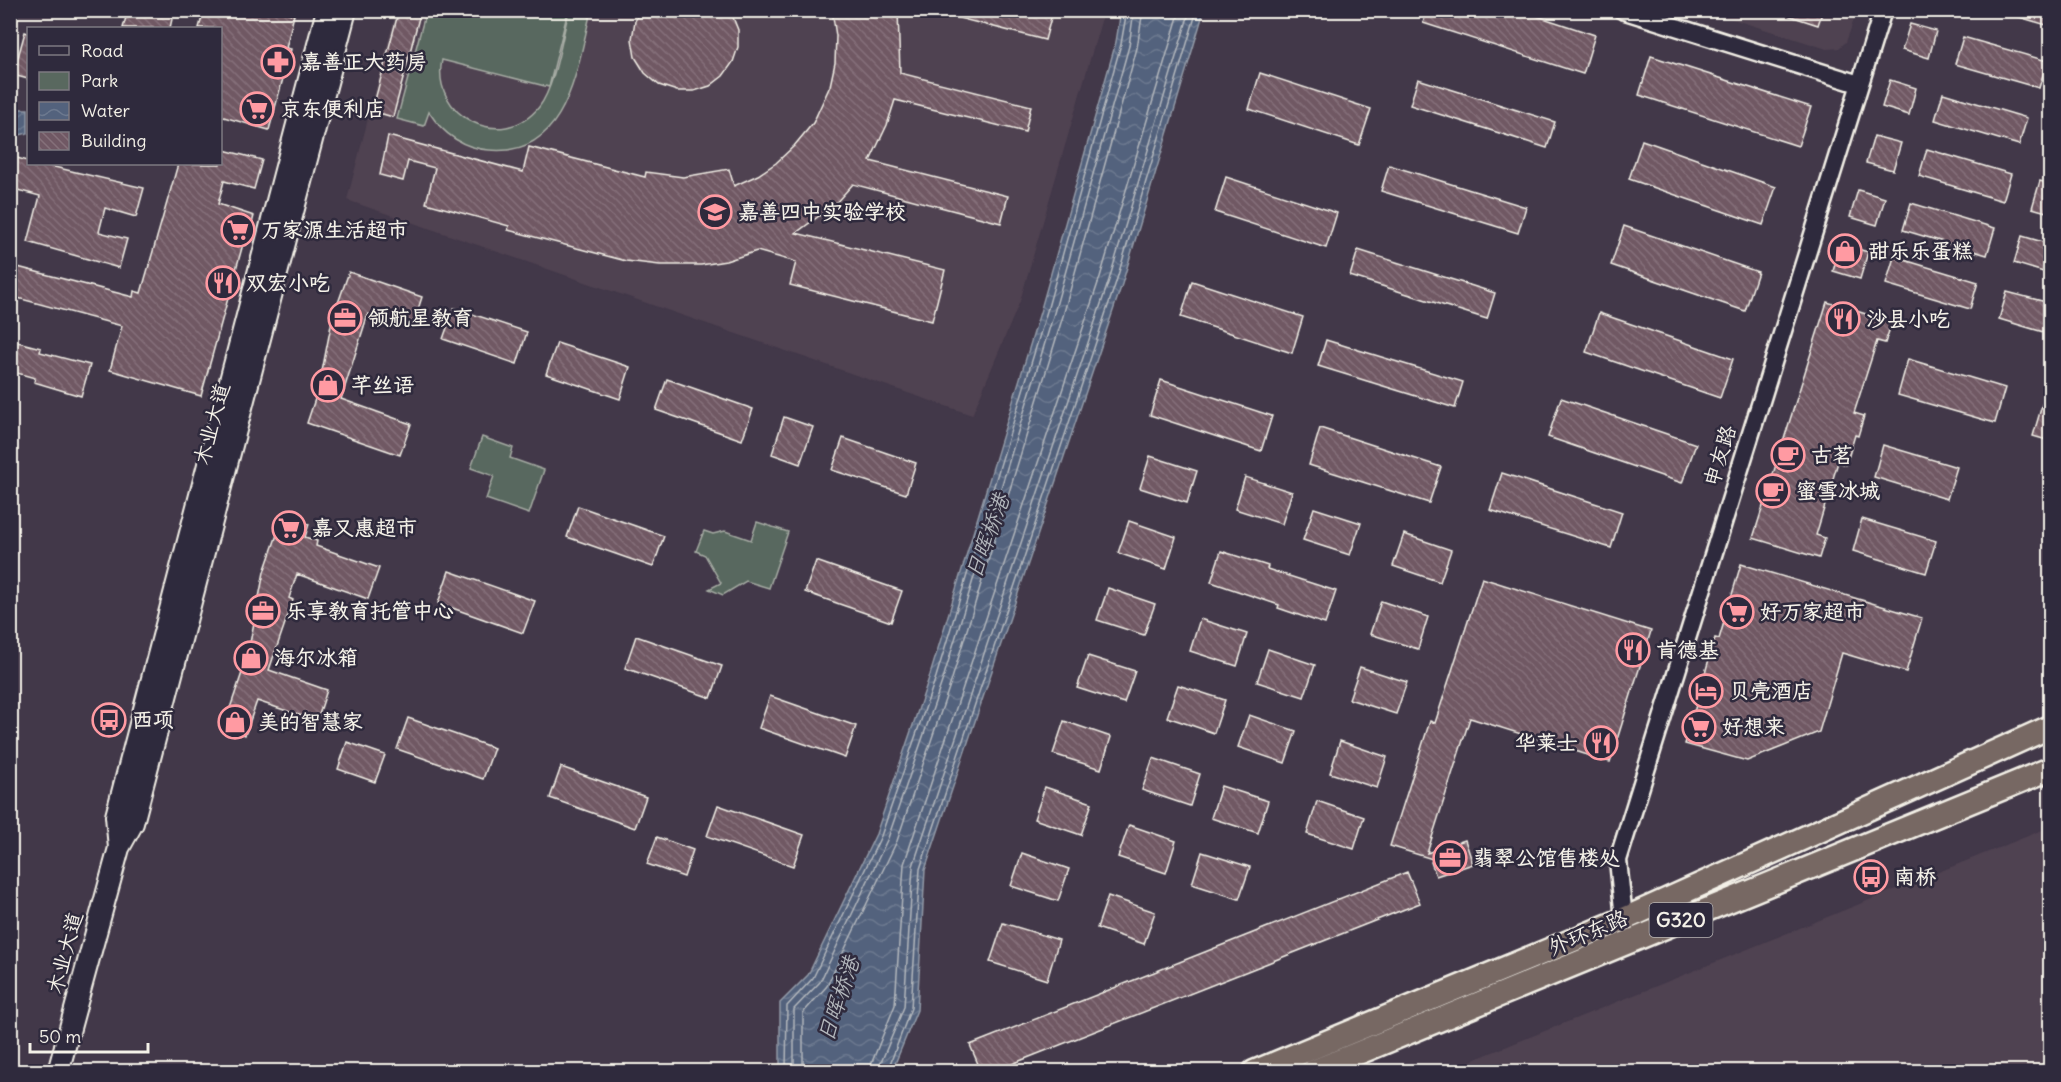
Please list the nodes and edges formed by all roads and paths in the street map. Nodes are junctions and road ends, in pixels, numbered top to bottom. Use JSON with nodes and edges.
{"nodes":[{"id":1,"x":327,"y":10,"type":"edge"},
{"id":2,"x":346,"y":10,"type":"edge"},
{"id":3,"x":1622,"y":10,"type":"edge"},
{"id":4,"x":1883,"y":10,"type":"edge"},
{"id":5,"x":1859,"y":84,"type":"junction"},
{"id":6,"x":2050,"y":727,"type":"edge"},
{"id":7,"x":2050,"y":769,"type":"edge"},
{"id":8,"x":119,"y":848,"type":"junction"},
{"id":9,"x":1624,"y":919,"type":"junction"},
{"id":10,"x":58,"y":1071,"type":"edge"},
{"id":11,"x":1254,"y":1071,"type":"edge"},
{"id":12,"x":1312,"y":1071,"type":"edge"}],
"edges":[{"from":1,"to":8,"type":"main road","name":"木业大道"},
{"from":2,"to":8,"type":"main road","name":"木业大道"},
{"from":3,"to":5,"type":"street"},
{"from":4,"to":5,"type":"street","name":"申友路"},
{"from":5,"to":9,"type":"street","name":"申友路"},
{"from":6,"to":9,"type":"highway","name":"外环东路"},
{"from":7,"to":12,"type":"highway","name":"外环东路","number":"G320"},
{"from":8,"to":10,"type":"main road","name":"木业大道"},
{"from":9,"to":11,"type":"highway","name":"外环东路"}]}
